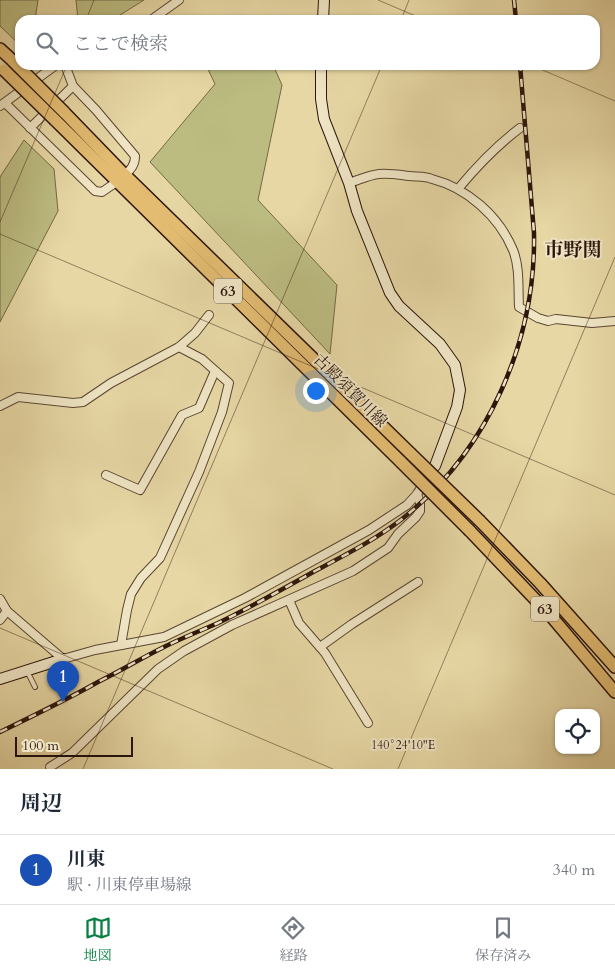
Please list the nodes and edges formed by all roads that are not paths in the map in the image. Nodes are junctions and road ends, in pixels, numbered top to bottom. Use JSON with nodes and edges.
{"nodes":[{"id":1,"x":179,"y":0,"type":"edge"},
{"id":2,"x":324,"y":0,"type":"edge"},
{"id":3,"x":158,"y":15,"type":"edge"},
{"id":4,"x":323,"y":15,"type":"edge"},
{"id":5,"x":0,"y":49,"type":"edge"},
{"id":6,"x":15,"y":63,"type":"edge"},
{"id":7,"x":2,"y":68,"type":"edge"},
{"id":8,"x":22,"y":70,"type":"edge"},
{"id":9,"x":49,"y":70,"type":"edge"},
{"id":10,"x":67,"y":70,"type":"edge"},
{"id":11,"x":321,"y":70,"type":"edge"},
{"id":12,"x":74,"y":86,"type":"junction"},
{"id":13,"x":2,"y":105,"type":"edge"},
{"id":14,"x":30,"y":128,"type":"junction"},
{"id":15,"x":520,"y":128,"type":"dead end"},
{"id":16,"x":122,"y":178,"type":"junction"},
{"id":17,"x":349,"y":183,"type":"junction"},
{"id":18,"x":458,"y":189,"type":"junction"},
{"id":19,"x":209,"y":315,"type":"dead end"},
{"id":20,"x":615,"y":321,"type":"edge"},
{"id":21,"x":179,"y":347,"type":"junction"},
{"id":22,"x":215,"y":371,"type":"junction"},
{"id":23,"x":0,"y":406,"type":"edge"},
{"id":24,"x":435,"y":466,"type":"joint"},
{"id":25,"x":106,"y":475,"type":"dead end"},
{"id":26,"x":417,"y":494,"type":"junction"},
{"id":27,"x":418,"y":582,"type":"dead end"},
{"id":28,"x":0,"y":599,"type":"edge"},
{"id":29,"x":289,"y":600,"type":"junction"},
{"id":30,"x":7,"y":611,"type":"junction"},
{"id":31,"x":0,"y":620,"type":"edge"},
{"id":32,"x":121,"y":645,"type":"junction"},
{"id":33,"x":320,"y":647,"type":"junction"},
{"id":34,"x":63,"y":659,"type":"junction"},
{"id":35,"x":615,"y":667,"type":"edge"},
{"id":36,"x":27,"y":671,"type":"junction"},
{"id":37,"x":0,"y":679,"type":"edge"},
{"id":38,"x":34,"y":687,"type":"dead end"},
{"id":39,"x":615,"y":692,"type":"edge"},
{"id":40,"x":368,"y":723,"type":"dead end"},
{"id":41,"x":50,"y":768,"type":"edge"}],
"edges":[{"from":1,"to":3,"type":"street"},
{"from":2,"to":4,"type":"street"},
{"from":5,"to":6,"type":"main road","name":"古殿須賀川線","number":"63","bridge":true},
{"from":7,"to":16,"type":"main road","name":"古殿須賀川線","number":"63","bridge":true},
{"from":8,"to":16,"type":"main road","name":"古殿須賀川線","number":"63","bridge":true},
{"from":9,"to":13,"type":"street"},
{"from":10,"to":12,"type":"street"},
{"from":11,"to":17,"type":"street"},
{"from":12,"to":14,"type":"street"},
{"from":12,"to":16,"type":"street"},
{"from":13,"to":14,"type":"street"},
{"from":14,"to":16,"type":"street"},
{"from":15,"to":18,"type":"street"},
{"from":16,"to":35,"type":"main road","name":"古殿須賀川線","number":"63","bridge":true},
{"from":16,"to":39,"type":"main road","name":"古殿須賀川線","number":"63","bridge":true},
{"from":17,"to":18,"type":"street"},
{"from":17,"to":24,"type":"street"},
{"from":18,"to":20,"type":"street"},
{"from":19,"to":21,"type":"street"},
{"from":21,"to":22,"type":"street"},
{"from":21,"to":23,"type":"street"},
{"from":22,"to":25,"type":"street"},
{"from":22,"to":32,"type":"street"},
{"from":24,"to":26,"type":"street"},
{"from":26,"to":29,"type":"street"},
{"from":26,"to":32,"type":"street"},
{"from":27,"to":33,"type":"street"},
{"from":28,"to":30,"type":"street"},
{"from":29,"to":33,"type":"street"},
{"from":29,"to":41,"type":"street"},
{"from":30,"to":31,"type":"street"},
{"from":30,"to":34,"type":"street"},
{"from":32,"to":34,"type":"street"},
{"from":33,"to":40,"type":"street"},
{"from":34,"to":36,"type":"street"},
{"from":36,"to":37,"type":"street"},
{"from":36,"to":38,"type":"lane"}]}
